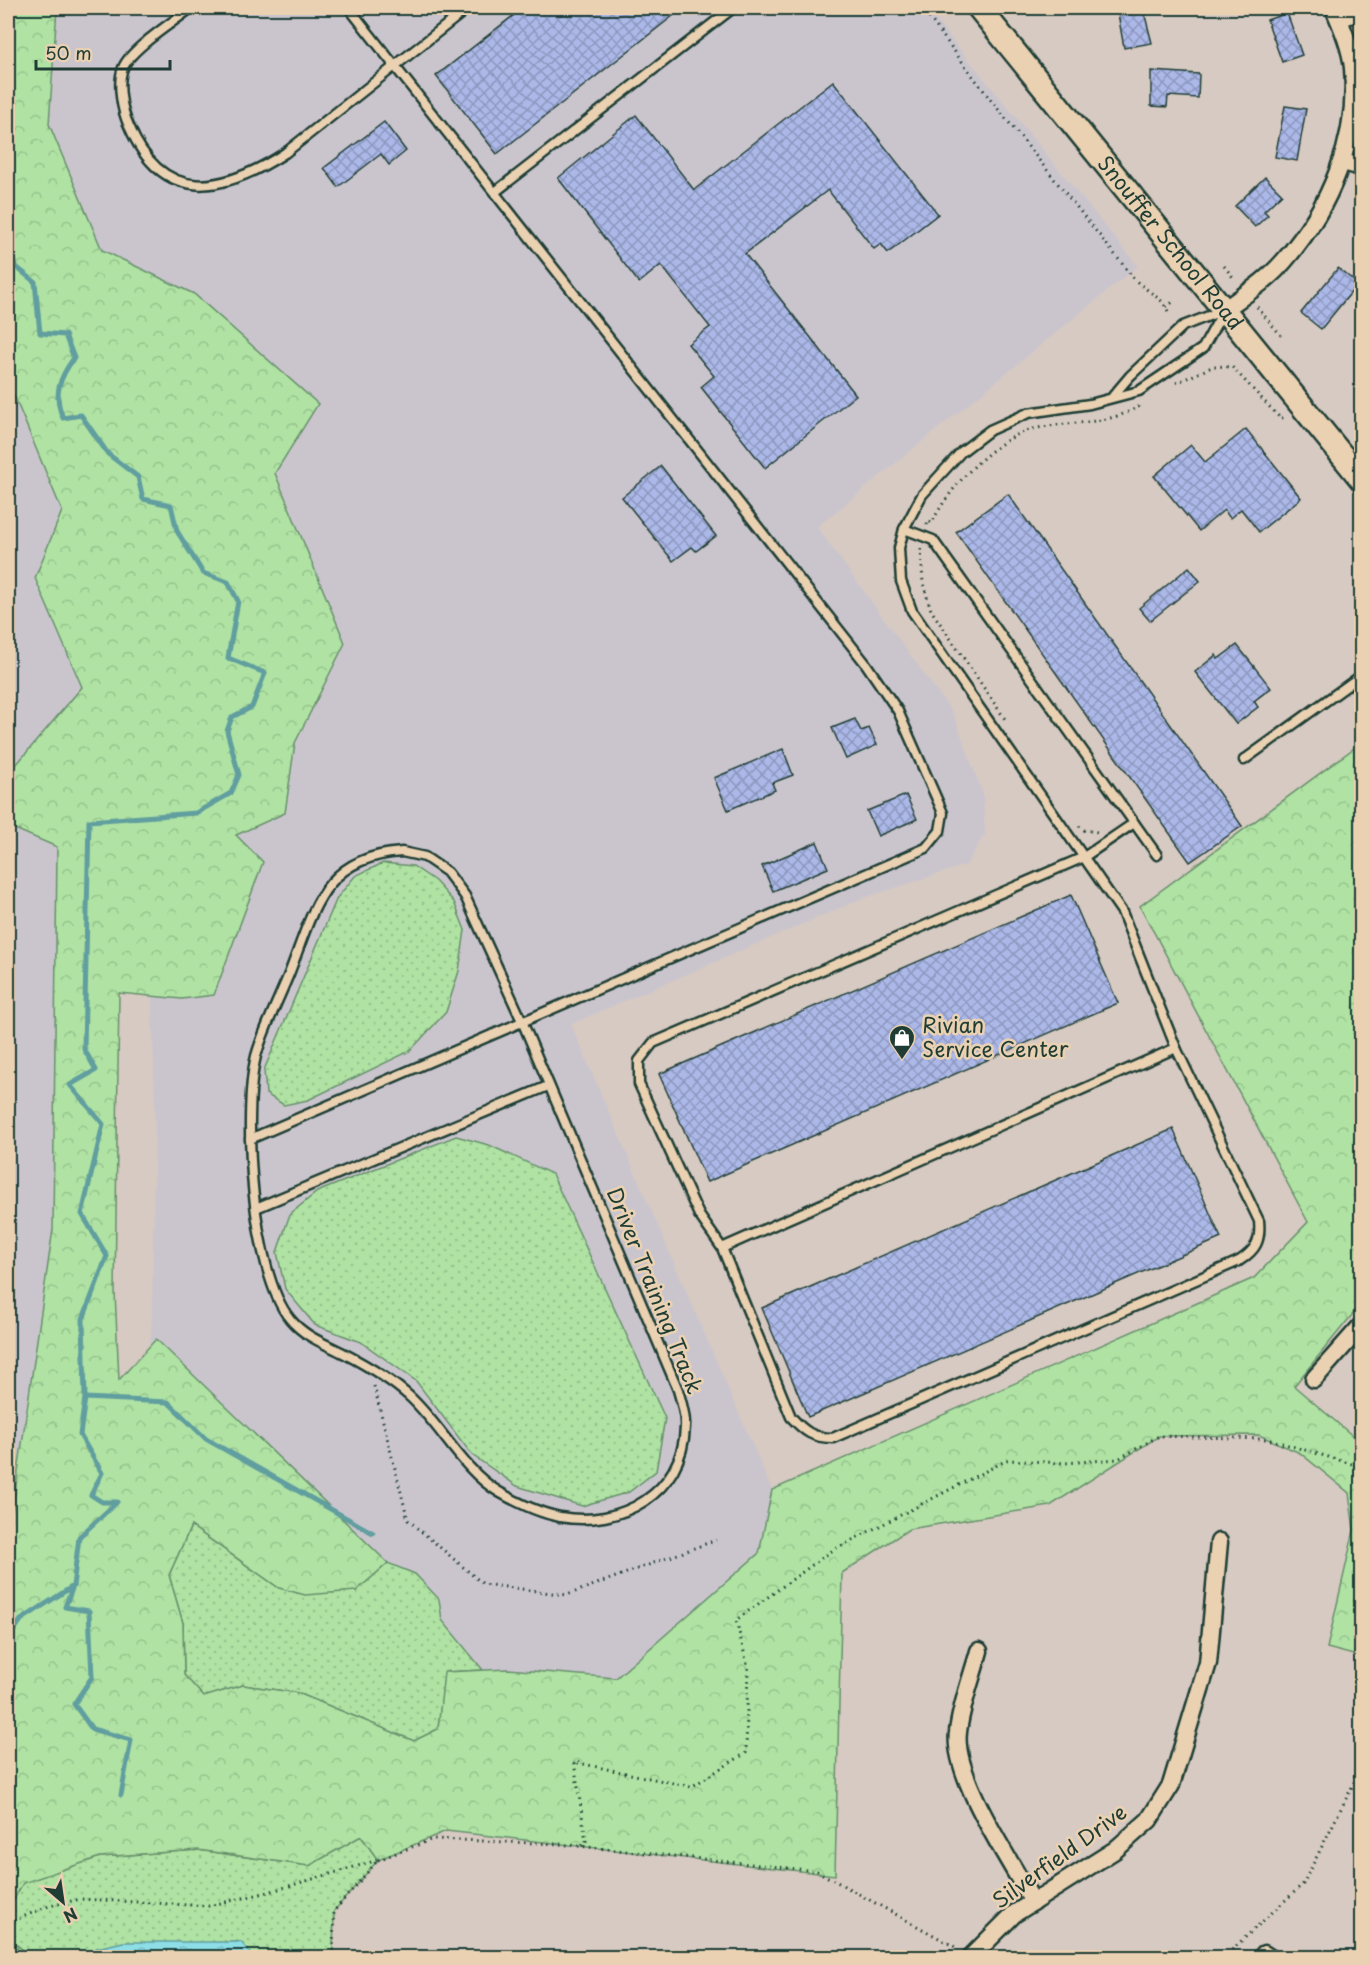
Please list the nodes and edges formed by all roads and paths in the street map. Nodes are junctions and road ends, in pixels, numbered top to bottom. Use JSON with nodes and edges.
{"nodes":[{"id":1,"x":191,"y":8,"type":"edge"},
{"id":2,"x":349,"y":8,"type":"edge"},
{"id":3,"x":468,"y":8,"type":"edge"},
{"id":4,"x":733,"y":8,"type":"edge"},
{"id":5,"x":921,"y":8,"type":"edge"},
{"id":6,"x":979,"y":8,"type":"edge"},
{"id":7,"x":1362,"y":10,"type":"edge"},
{"id":8,"x":1337,"y":14,"type":"edge"},
{"id":9,"x":396,"y":65,"type":"junction"},
{"id":10,"x":1341,"y":162,"type":"junction"},
{"id":11,"x":1362,"y":167,"type":"edge"},
{"id":12,"x":495,"y":192,"type":"junction"},
{"id":13,"x":1224,"y":266,"type":"dead end"},
{"id":14,"x":1235,"y":280,"type":"dead end"},
{"id":15,"x":1173,"y":302,"type":"dead end"},
{"id":16,"x":1166,"y":307,"type":"junction"},
{"id":17,"x":1257,"y":307,"type":"dead end"},
{"id":18,"x":1224,"y":310,"type":"junction"},
{"id":19,"x":1170,"y":315,"type":"dead end"},
{"id":20,"x":1284,"y":339,"type":"dead end"},
{"id":21,"x":1173,"y":386,"type":"dead end"},
{"id":22,"x":1113,"y":396,"type":"junction"},
{"id":23,"x":1146,"y":402,"type":"dead end"},
{"id":24,"x":1288,"y":412,"type":"dead end"},
{"id":25,"x":1362,"y":480,"type":"edge"},
{"id":26,"x":904,"y":529,"type":"junction"},
{"id":27,"x":923,"y":537,"type":"junction"},
{"id":28,"x":1362,"y":675,"type":"edge"},
{"id":29,"x":1007,"y":722,"type":"dead end"},
{"id":30,"x":1244,"y":760,"type":"dead end"},
{"id":31,"x":1074,"y":819,"type":"dead end"},
{"id":32,"x":1134,"y":823,"type":"junction"},
{"id":33,"x":1104,"y":829,"type":"dead end"},
{"id":34,"x":1157,"y":855,"type":"dead end"},
{"id":35,"x":1084,"y":857,"type":"junction"},
{"id":36,"x":522,"y":1021,"type":"junction"},
{"id":37,"x":1176,"y":1048,"type":"junction"},
{"id":38,"x":548,"y":1086,"type":"junction"},
{"id":39,"x":250,"y":1139,"type":"junction"},
{"id":40,"x":256,"y":1208,"type":"junction"},
{"id":41,"x":722,"y":1248,"type":"junction"},
{"id":42,"x":1362,"y":1325,"type":"edge"},
{"id":43,"x":369,"y":1367,"type":"junction"},
{"id":44,"x":1314,"y":1379,"type":"dead end"},
{"id":45,"x":1362,"y":1467,"type":"edge"},
{"id":46,"x":716,"y":1540,"type":"dead end"},
{"id":47,"x":1219,"y":1542,"type":"dead end"},
{"id":48,"x":979,"y":1651,"type":"dead end"},
{"id":49,"x":1362,"y":1730,"type":"edge"},
{"id":50,"x":582,"y":1846,"type":"junction"},
{"id":51,"x":378,"y":1860,"type":"junction"},
{"id":52,"x":1033,"y":1902,"type":"junction"},
{"id":53,"x":8,"y":1923,"type":"edge"},
{"id":54,"x":8,"y":1939,"type":"edge"},
{"id":55,"x":971,"y":1957,"type":"edge"},
{"id":56,"x":27,"y":1958,"type":"edge"},
{"id":57,"x":333,"y":1958,"type":"edge"},
{"id":58,"x":1223,"y":1958,"type":"edge"}],
"edges":[{"from":1,"to":9,"type":"lane"},
{"from":2,"to":9,"type":"lane"},
{"from":3,"to":9,"type":"lane"},
{"from":4,"to":12,"type":"lane"},
{"from":5,"to":16,"type":"path"},
{"from":6,"to":18,"type":"main road","name":"Snouffer School Road"},
{"from":7,"to":8,"type":"street"},
{"from":8,"to":10,"type":"street"},
{"from":9,"to":12,"type":"lane"},
{"from":10,"to":11,"type":"street"},
{"from":10,"to":18,"type":"street"},
{"from":12,"to":36,"type":"lane"},
{"from":13,"to":14,"type":"path"},
{"from":15,"to":16,"type":"path"},
{"from":16,"to":19,"type":"path"},
{"from":17,"to":20,"type":"path"},
{"from":18,"to":22,"type":"lane"},
{"from":18,"to":22,"type":"lane"},
{"from":18,"to":25,"type":"main road","name":"Snouffer School Road"},
{"from":21,"to":24,"type":"path"},
{"from":22,"to":26,"type":"lane"},
{"from":23,"to":27,"type":"path"},
{"from":26,"to":27,"type":"lane"},
{"from":26,"to":35,"type":"lane"},
{"from":27,"to":29,"type":"path"},
{"from":27,"to":32,"type":"lane"},
{"from":28,"to":30,"type":"lane"},
{"from":31,"to":33,"type":"path"},
{"from":32,"to":34,"type":"lane"},
{"from":32,"to":35,"type":"lane"},
{"from":35,"to":37,"type":"lane"},
{"from":35,"to":41,"type":"lane"},
{"from":36,"to":38,"type":"lane","name":"Driver Training Track"},
{"from":36,"to":39,"type":"lane"},
{"from":36,"to":39,"type":"lane","name":"Driver Training Track"},
{"from":37,"to":41,"type":"lane"},
{"from":37,"to":41,"type":"lane"},
{"from":38,"to":40,"type":"lane"},
{"from":38,"to":43,"type":"lane","name":"Driver Training Track"},
{"from":39,"to":40,"type":"lane","name":"Driver Training Track"},
{"from":40,"to":43,"type":"lane","name":"Driver Training Track"},
{"from":42,"to":44,"type":"street"},
{"from":43,"to":46,"type":"path"},
{"from":45,"to":50,"type":"path"},
{"from":47,"to":52,"type":"street","name":"Silverfield Drive"},
{"from":48,"to":52,"type":"street"},
{"from":49,"to":58,"type":"path"},
{"from":50,"to":51,"type":"path"},
{"from":50,"to":55,"type":"path"},
{"from":51,"to":53,"type":"path"},
{"from":51,"to":57,"type":"path"},
{"from":52,"to":55,"type":"street","name":"Silverfield Drive"},
{"from":54,"to":56,"type":"path"}]}
